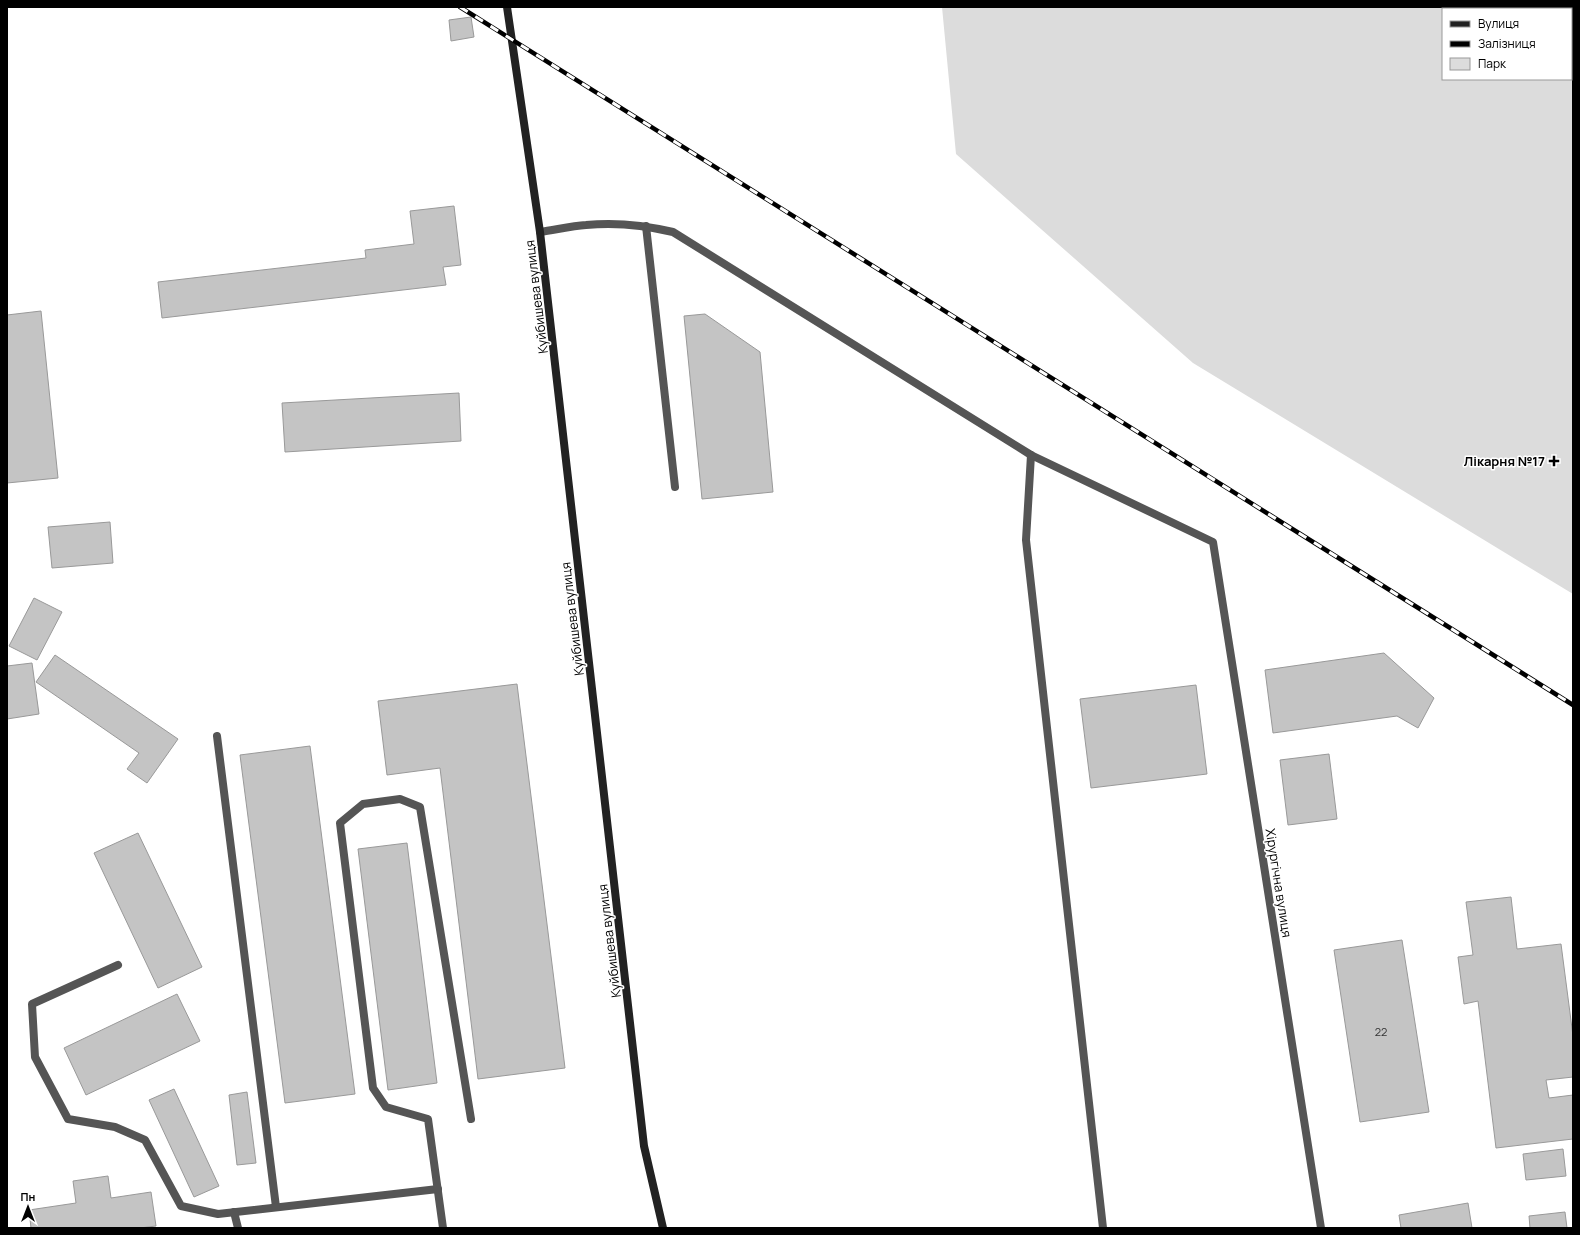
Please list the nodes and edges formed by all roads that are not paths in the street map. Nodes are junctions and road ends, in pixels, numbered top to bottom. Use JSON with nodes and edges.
{"nodes":[{"id":1,"x":507,"y":7,"type":"edge"},
{"id":2,"x":646,"y":226,"type":"junction"},
{"id":3,"x":540,"y":232,"type":"junction"},
{"id":4,"x":1031,"y":455,"type":"junction"},
{"id":5,"x":675,"y":487,"type":"dead end"},
{"id":6,"x":217,"y":736,"type":"dead end"},
{"id":7,"x":118,"y":965,"type":"dead end"},
{"id":8,"x":471,"y":1119,"type":"dead end"},
{"id":9,"x":438,"y":1189,"type":"junction"},
{"id":10,"x":276,"y":1207,"type":"junction"},
{"id":11,"x":234,"y":1212,"type":"junction"},
{"id":12,"x":238,"y":1228,"type":"edge"},
{"id":13,"x":443,"y":1228,"type":"edge"},
{"id":14,"x":663,"y":1228,"type":"edge"},
{"id":15,"x":1103,"y":1228,"type":"edge"},
{"id":16,"x":1321,"y":1228,"type":"edge"}],
"edges":[{"from":1,"to":3,"type":"main road","name":"Куйбишева вулиця"},
{"from":2,"to":3,"type":"street"},
{"from":2,"to":4,"type":"street"},
{"from":2,"to":5,"type":"street"},
{"from":3,"to":14,"type":"main road","name":"Куйбишева вулиця"},
{"from":4,"to":15,"type":"street"},
{"from":4,"to":16,"type":"street","name":"Хірургічна вулиця"},
{"from":6,"to":10,"type":"street"},
{"from":7,"to":11,"type":"street"},
{"from":8,"to":9,"type":"street"},
{"from":9,"to":10,"type":"street"},
{"from":9,"to":13,"type":"street"},
{"from":10,"to":11,"type":"street"},
{"from":11,"to":12,"type":"street"}]}
